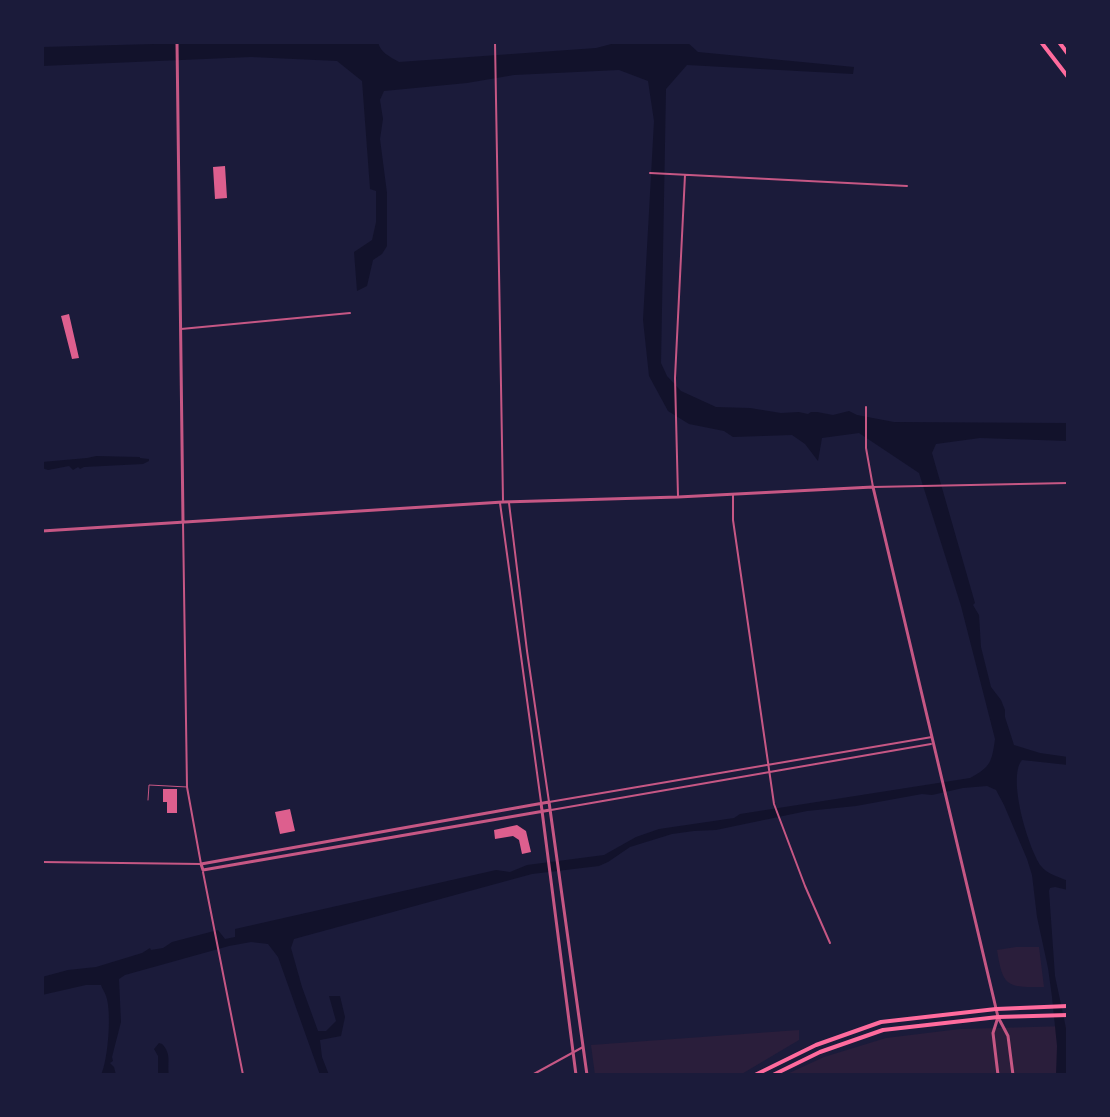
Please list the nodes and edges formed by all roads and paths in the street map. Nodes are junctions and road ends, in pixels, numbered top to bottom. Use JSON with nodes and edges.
{"nodes":[{"id":1,"x":177,"y":42,"type":"edge"},
{"id":2,"x":495,"y":42,"type":"edge"},
{"id":3,"x":1041,"y":42,"type":"edge"},
{"id":4,"x":1059,"y":42,"type":"edge"},
{"id":5,"x":1068,"y":54,"type":"edge"},
{"id":6,"x":1068,"y":77,"type":"edge"},
{"id":7,"x":650,"y":173,"type":"dead end"},
{"id":8,"x":685,"y":175,"type":"junction"},
{"id":9,"x":907,"y":186,"type":"dead end"},
{"id":10,"x":350,"y":313,"type":"dead end"},
{"id":11,"x":181,"y":329,"type":"junction"},
{"id":12,"x":866,"y":407,"type":"dead end"},
{"id":13,"x":1068,"y":483,"type":"edge"},
{"id":14,"x":873,"y":487,"type":"junction"},
{"id":15,"x":733,"y":494,"type":"junction"},
{"id":16,"x":678,"y":497,"type":"junction"},
{"id":17,"x":501,"y":502,"type":"junction"},
{"id":18,"x":509,"y":502,"type":"junction"},
{"id":19,"x":183,"y":522,"type":"junction"},
{"id":20,"x":42,"y":531,"type":"edge"},
{"id":21,"x":933,"y":736,"type":"junction"},
{"id":22,"x":934,"y":743,"type":"junction"},
{"id":23,"x":768,"y":764,"type":"junction"},
{"id":24,"x":769,"y":772,"type":"junction"},
{"id":25,"x":187,"y":787,"type":"junction"},
{"id":26,"x":148,"y":800,"type":"dead end"},
{"id":27,"x":549,"y":802,"type":"junction"},
{"id":28,"x":541,"y":803,"type":"junction"},
{"id":29,"x":550,"y":810,"type":"junction"},
{"id":30,"x":541,"y":812,"type":"junction"},
{"id":31,"x":42,"y":862,"type":"edge"},
{"id":32,"x":201,"y":864,"type":"junction"},
{"id":33,"x":203,"y":870,"type":"junction"},
{"id":34,"x":830,"y":943,"type":"dead end"},
{"id":35,"x":1068,"y":1006,"type":"edge"},
{"id":36,"x":996,"y":1009,"type":"junction"},
{"id":37,"x":1068,"y":1015,"type":"edge"},
{"id":38,"x":998,"y":1017,"type":"junction"},
{"id":39,"x":583,"y":1047,"type":"junction"},
{"id":40,"x":574,"y":1052,"type":"junction"},
{"id":41,"x":243,"y":1075,"type":"edge"},
{"id":42,"x":532,"y":1075,"type":"edge"},
{"id":43,"x":576,"y":1075,"type":"edge"},
{"id":44,"x":587,"y":1075,"type":"edge"},
{"id":45,"x":755,"y":1075,"type":"edge"},
{"id":46,"x":773,"y":1075,"type":"edge"},
{"id":47,"x":998,"y":1075,"type":"edge"},
{"id":48,"x":1013,"y":1075,"type":"edge"}],
"edges":[{"from":1,"to":11,"type":"street"},
{"from":2,"to":17,"type":"street"},
{"from":3,"to":6,"type":"main road"},
{"from":4,"to":5,"type":"main road"},
{"from":7,"to":8,"type":"street"},
{"from":8,"to":9,"type":"street"},
{"from":8,"to":16,"type":"street"},
{"from":10,"to":11,"type":"street"},
{"from":11,"to":19,"type":"street"},
{"from":12,"to":14,"type":"street"},
{"from":13,"to":14,"type":"street"},
{"from":14,"to":15,"type":"street"},
{"from":14,"to":21,"type":"street"},
{"from":15,"to":16,"type":"street"},
{"from":15,"to":23,"type":"street"},
{"from":16,"to":18,"type":"street"},
{"from":17,"to":18,"type":"street"},
{"from":17,"to":19,"type":"street"},
{"from":17,"to":28,"type":"street"},
{"from":18,"to":27,"type":"street"},
{"from":19,"to":20,"type":"street"},
{"from":19,"to":25,"type":"street"},
{"from":21,"to":22,"type":"street"},
{"from":21,"to":23,"type":"street"},
{"from":22,"to":24,"type":"street"},
{"from":22,"to":36,"type":"street"},
{"from":23,"to":24,"type":"street"},
{"from":23,"to":27,"type":"street"},
{"from":24,"to":29,"type":"street"},
{"from":24,"to":34,"type":"street"},
{"from":25,"to":26,"type":"lane"},
{"from":25,"to":32,"type":"street"},
{"from":27,"to":28,"type":"street"},
{"from":27,"to":29,"type":"street"},
{"from":28,"to":30,"type":"street"},
{"from":28,"to":32,"type":"street"},
{"from":29,"to":30,"type":"street"},
{"from":29,"to":39,"type":"street"},
{"from":30,"to":33,"type":"street"},
{"from":30,"to":40,"type":"street"},
{"from":31,"to":32,"type":"street"},
{"from":32,"to":33,"type":"street"},
{"from":33,"to":41,"type":"street"},
{"from":35,"to":36,"type":"main road"},
{"from":36,"to":38,"type":"street"},
{"from":36,"to":45,"type":"main road"},
{"from":37,"to":38,"type":"main road"},
{"from":38,"to":46,"type":"main road"},
{"from":38,"to":47,"type":"street"},
{"from":38,"to":48,"type":"street"},
{"from":39,"to":40,"type":"street"},
{"from":39,"to":44,"type":"street"},
{"from":40,"to":42,"type":"street"},
{"from":40,"to":43,"type":"street"}]}
